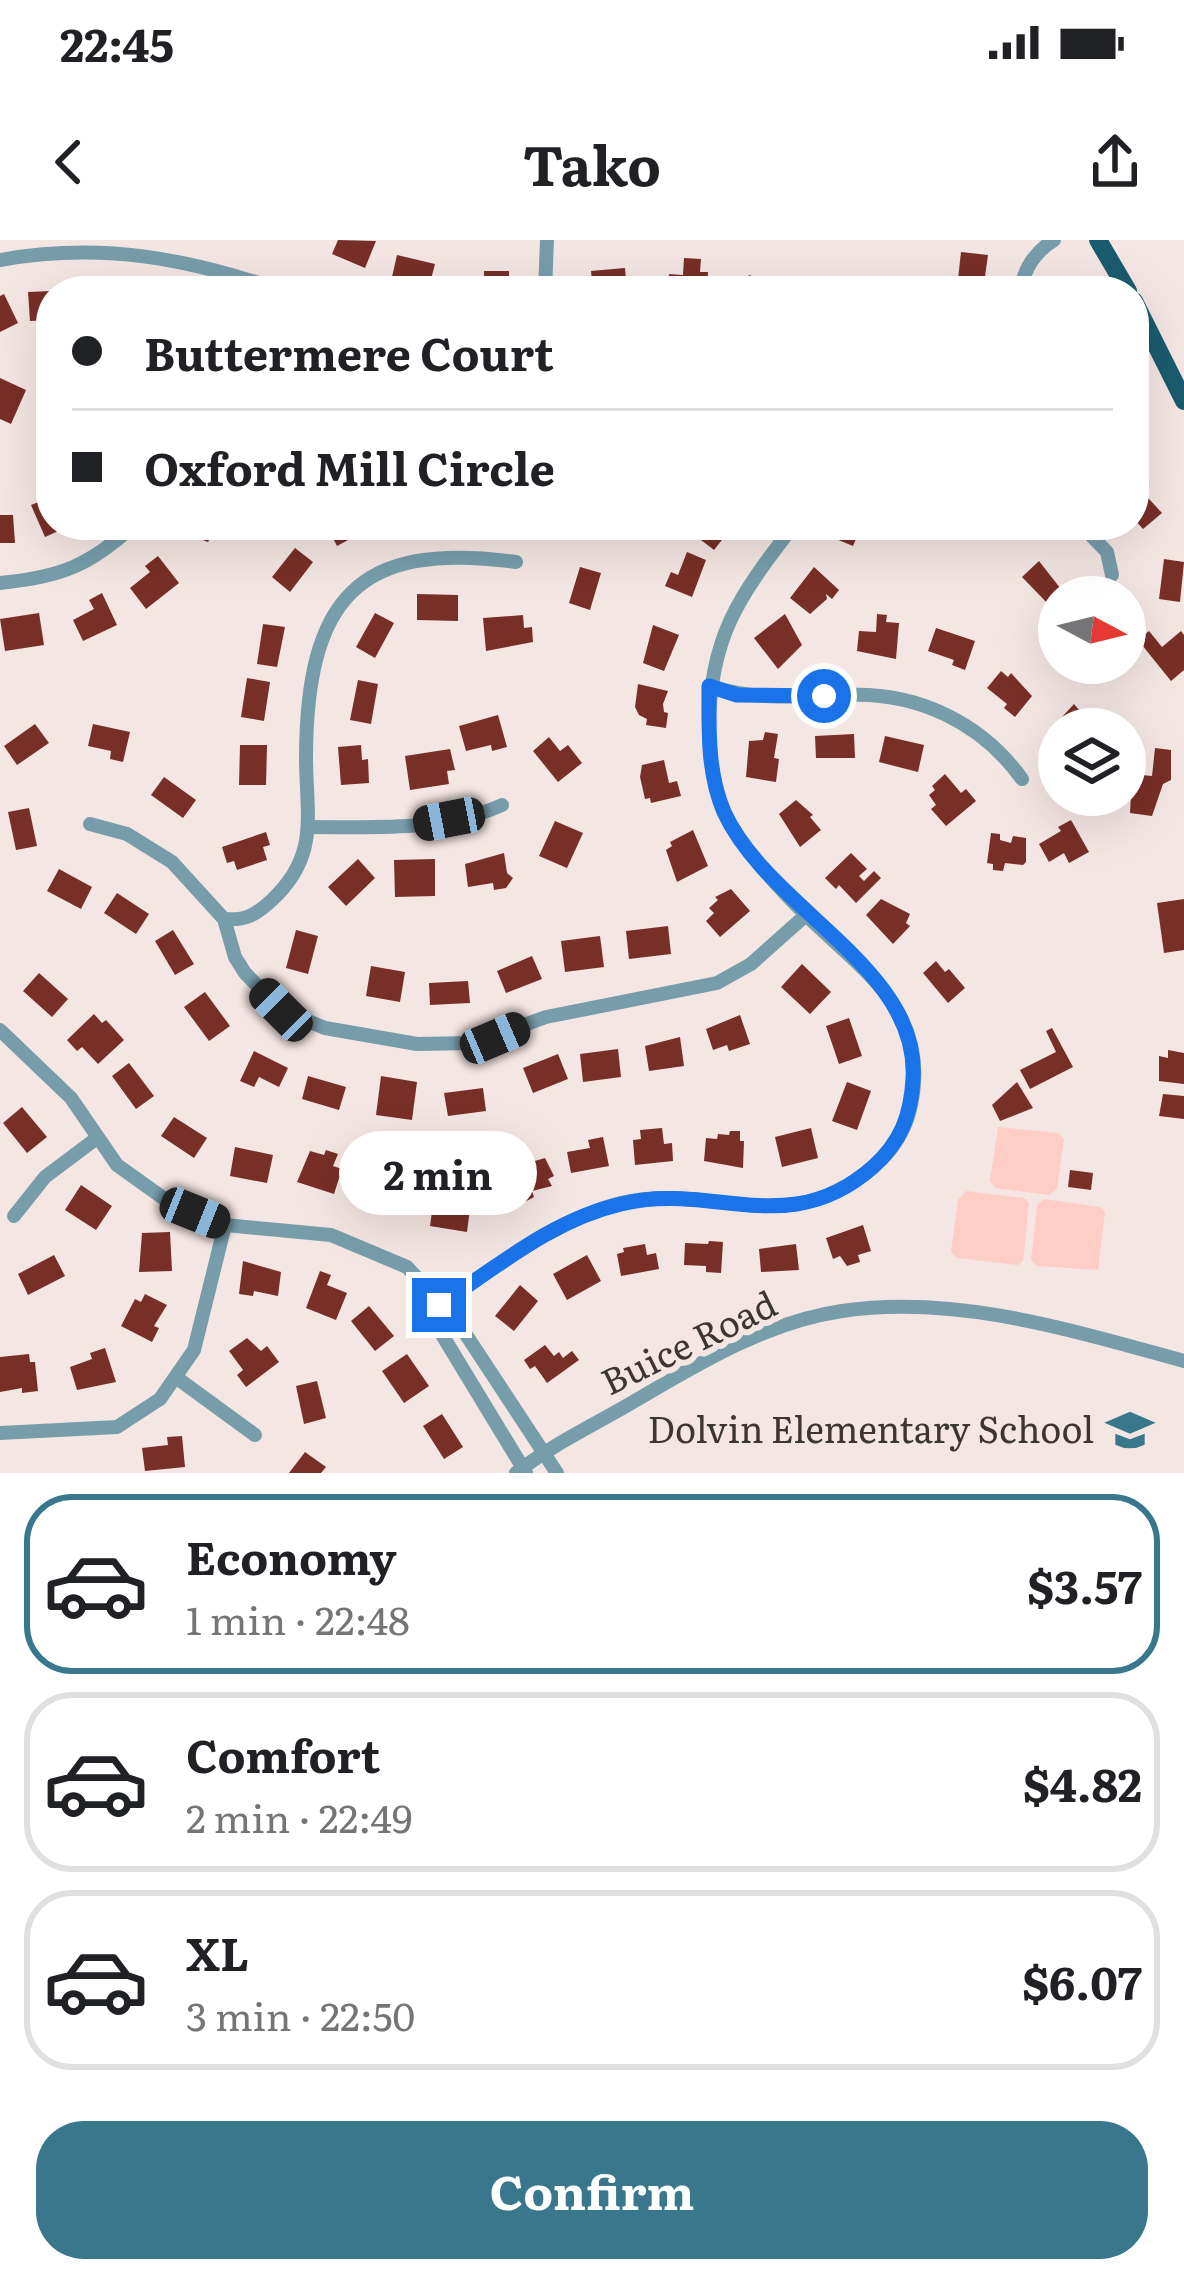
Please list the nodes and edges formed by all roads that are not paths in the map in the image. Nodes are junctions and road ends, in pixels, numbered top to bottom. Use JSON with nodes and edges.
{"nodes":[{"id":1,"x":547,"y":240,"type":"edge"},
{"id":2,"x":1054,"y":240,"type":"edge"},
{"id":3,"x":1098,"y":240,"type":"edge"},
{"id":4,"x":93,"y":245,"type":"edge"},
{"id":5,"x":0,"y":260,"type":"edge"},
{"id":6,"x":232,"y":276,"type":"edge"},
{"id":7,"x":546,"y":276,"type":"edge"},
{"id":8,"x":1024,"y":276,"type":"edge"},
{"id":9,"x":1119,"y":276,"type":"edge"},
{"id":10,"x":1149,"y":332,"type":"edge"},
{"id":11,"x":1184,"y":401,"type":"edge"},
{"id":12,"x":117,"y":540,"type":"edge"},
{"id":13,"x":783,"y":540,"type":"edge"},
{"id":14,"x":1095,"y":540,"type":"edge"},
{"id":15,"x":516,"y":562,"type":"dead end"},
{"id":16,"x":1112,"y":575,"type":"dead end"},
{"id":17,"x":0,"y":583,"type":"edge"},
{"id":18,"x":709,"y":686,"type":"junction"},
{"id":19,"x":1022,"y":779,"type":"dead end"},
{"id":20,"x":502,"y":805,"type":"dead end"},
{"id":21,"x":91,"y":824,"type":"dead end"},
{"id":22,"x":308,"y":827,"type":"junction"},
{"id":23,"x":806,"y":914,"type":"junction"},
{"id":24,"x":224,"y":919,"type":"junction"},
{"id":25,"x":0,"y":1030,"type":"edge"},
{"id":26,"x":97,"y":1138,"type":"junction"},
{"id":27,"x":14,"y":1216,"type":"dead end"},
{"id":28,"x":225,"y":1225,"type":"junction"},
{"id":29,"x":439,"y":1305,"type":"junction"},
{"id":30,"x":1184,"y":1361,"type":"edge"},
{"id":31,"x":177,"y":1378,"type":"junction"},
{"id":32,"x":0,"y":1432,"type":"edge"},
{"id":33,"x":255,"y":1435,"type":"dead end"},
{"id":34,"x":544,"y":1454,"type":"junction"},
{"id":35,"x":521,"y":1471,"type":"edge"},
{"id":36,"x":557,"y":1473,"type":"edge"}],
"edges":[{"from":1,"to":7,"type":"street"},
{"from":2,"to":8,"type":"street"},
{"from":3,"to":9,"type":"main road"},
{"from":4,"to":5,"type":"street"},
{"from":4,"to":6,"type":"street"},
{"from":10,"to":11,"type":"main road"},
{"from":12,"to":17,"type":"street"},
{"from":13,"to":18,"type":"street"},
{"from":14,"to":16,"type":"street"},
{"from":15,"to":22,"type":"street"},
{"from":18,"to":19,"type":"street"},
{"from":18,"to":23,"type":"street"},
{"from":20,"to":22,"type":"street"},
{"from":21,"to":24,"type":"street"},
{"from":22,"to":24,"type":"street"},
{"from":23,"to":24,"type":"street"},
{"from":23,"to":29,"type":"street"},
{"from":25,"to":26,"type":"street"},
{"from":26,"to":27,"type":"street"},
{"from":26,"to":28,"type":"street"},
{"from":28,"to":29,"type":"street"},
{"from":28,"to":31,"type":"street"},
{"from":29,"to":34,"type":"street"},
{"from":29,"to":35,"type":"street"},
{"from":30,"to":34,"type":"street","name":"Buice Road"},
{"from":31,"to":32,"type":"street"},
{"from":31,"to":33,"type":"street"},
{"from":34,"to":35,"type":"street","name":"Buice Road"},
{"from":34,"to":36,"type":"street"}]}
